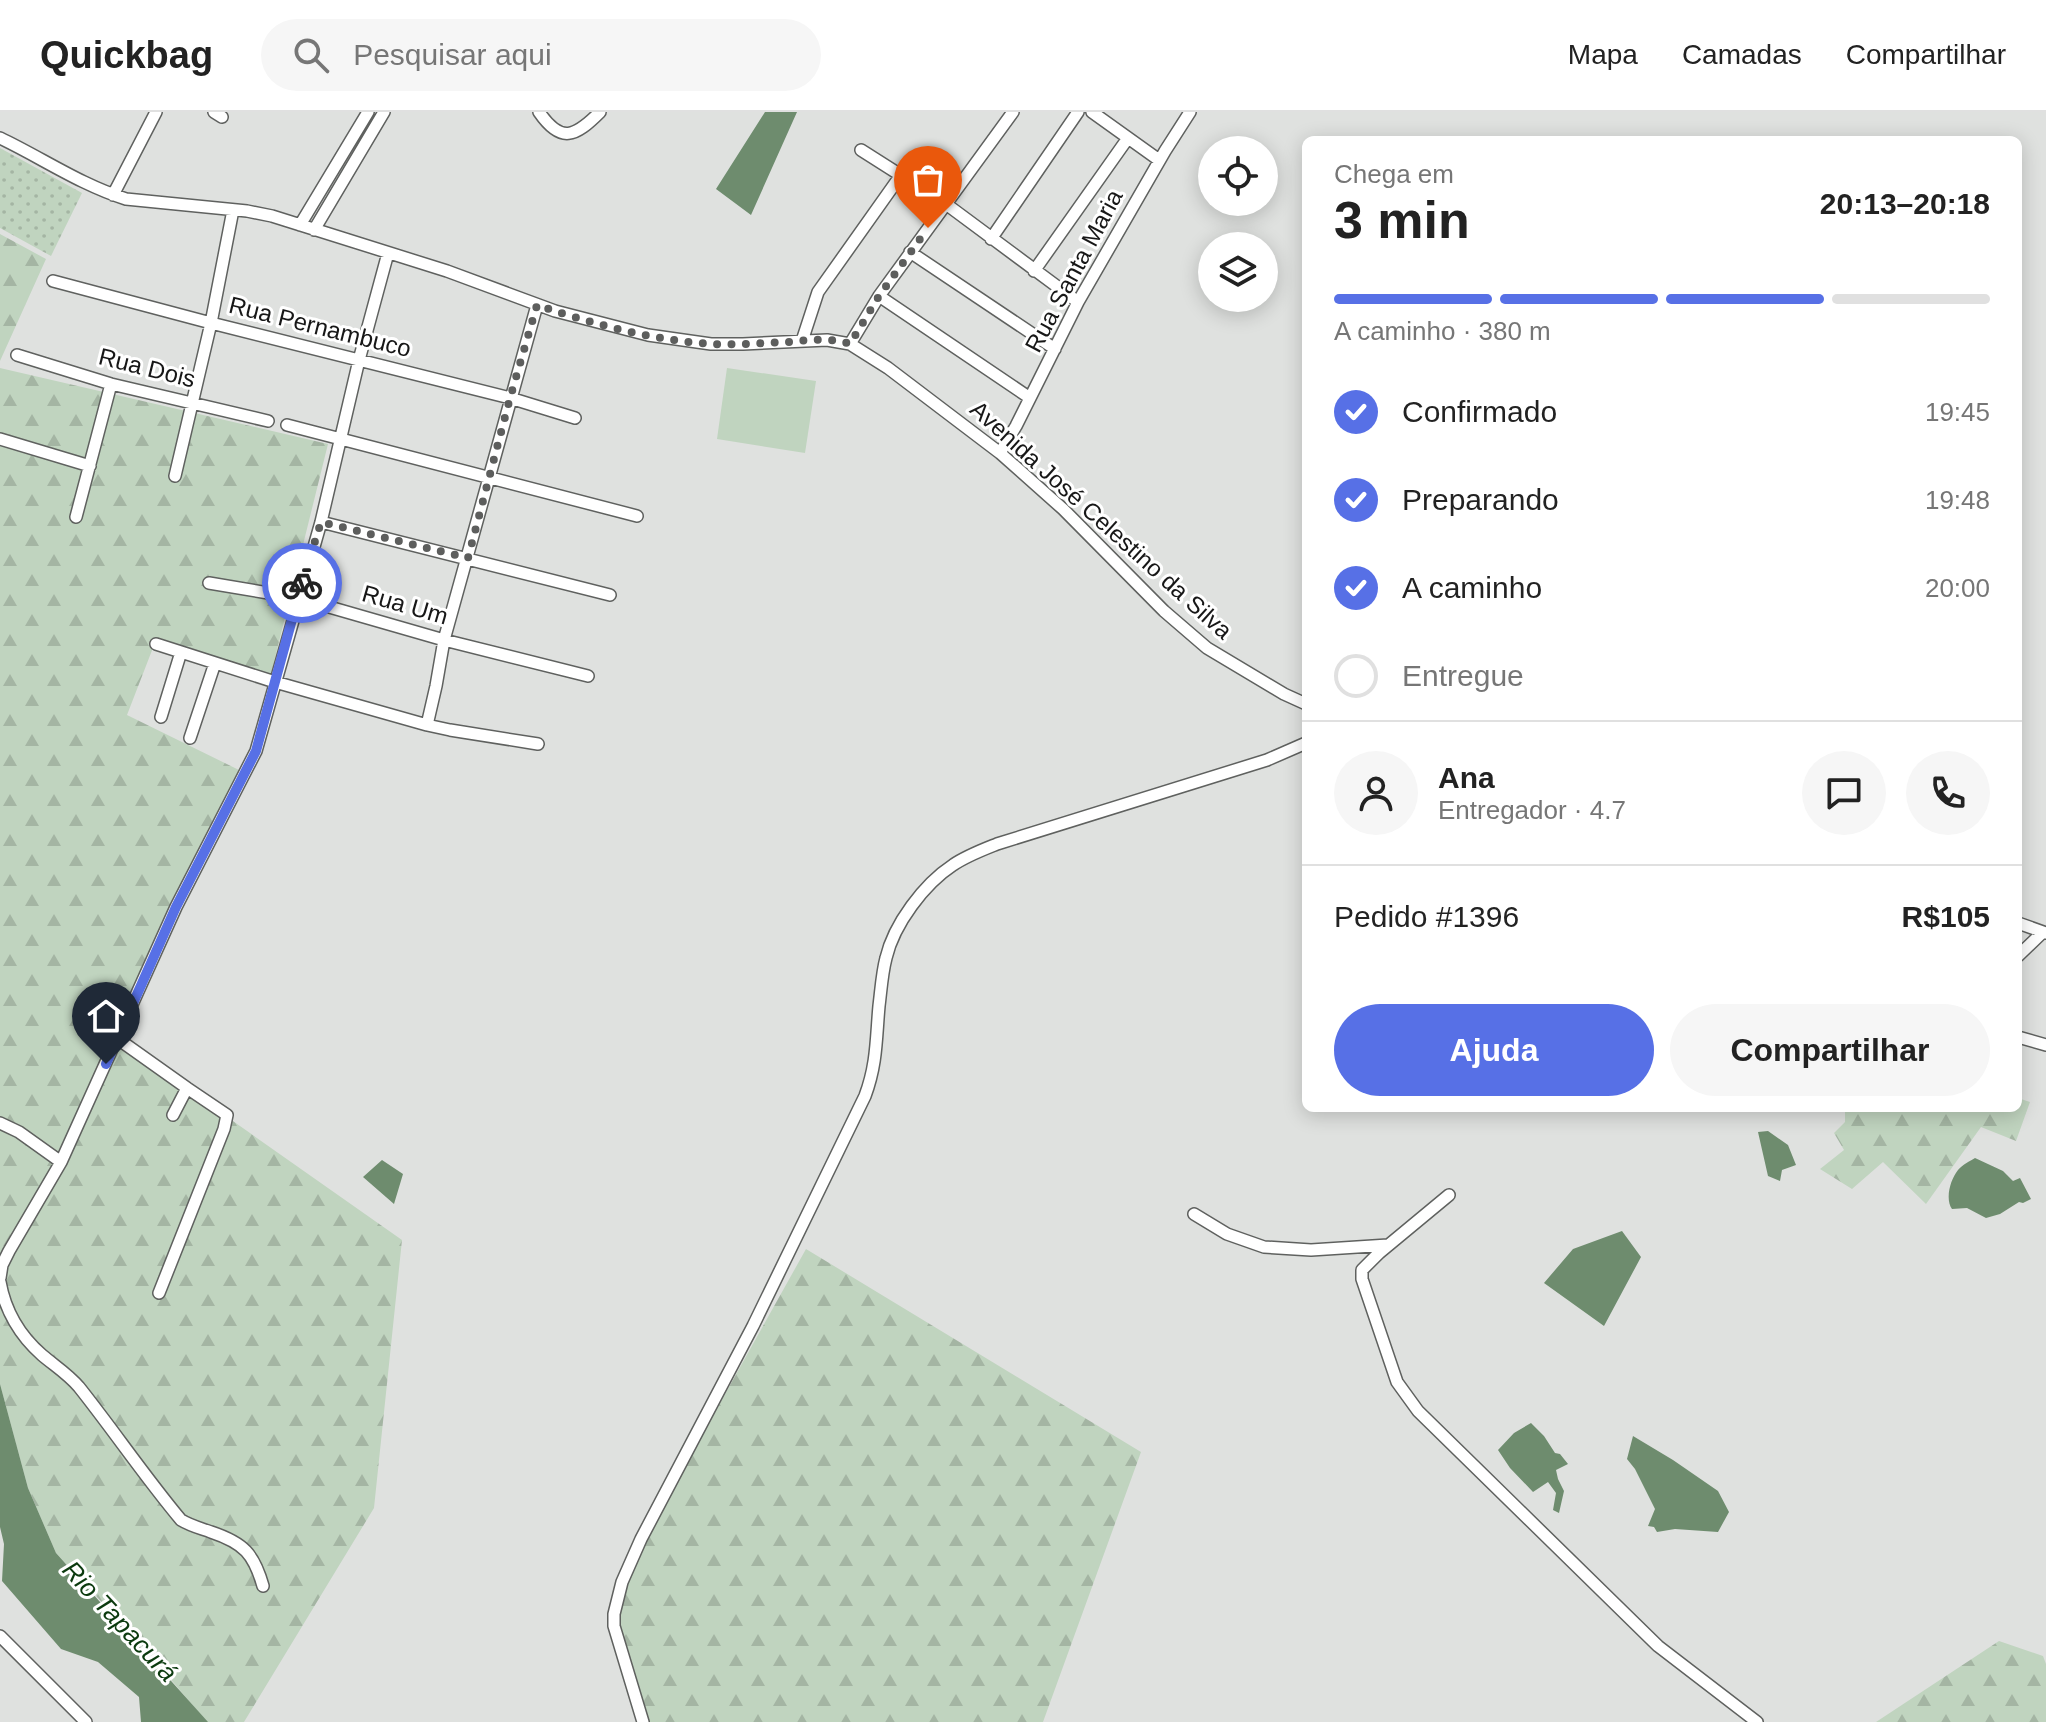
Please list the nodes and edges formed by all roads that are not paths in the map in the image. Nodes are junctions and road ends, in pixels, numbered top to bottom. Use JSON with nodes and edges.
{"nodes":[{"id":1,"x":156,"y":112,"type":"edge"},
{"id":2,"x":368,"y":112,"type":"edge"},
{"id":3,"x":384,"y":112,"type":"edge"},
{"id":4,"x":539,"y":112,"type":"edge"},
{"id":5,"x":600,"y":112,"type":"edge"},
{"id":6,"x":1013,"y":112,"type":"edge"},
{"id":7,"x":1078,"y":112,"type":"edge"},
{"id":8,"x":1092,"y":112,"type":"edge"},
{"id":9,"x":1185,"y":113,"type":"edge"},
{"id":10,"x":0,"y":138,"type":"edge"},
{"id":11,"x":1128,"y":138,"type":"junction"},
{"id":12,"x":861,"y":150,"type":"dead end"},
{"id":13,"x":1159,"y":160,"type":"junction"},
{"id":14,"x":901,"y":175,"type":"junction"},
{"id":15,"x":113,"y":195,"type":"junction"},
{"id":16,"x":946,"y":204,"type":"junction"},
{"id":17,"x":233,"y":210,"type":"junction"},
{"id":18,"x":300,"y":225,"type":"junction"},
{"id":19,"x":314,"y":230,"type":"junction"},
{"id":20,"x":991,"y":239,"type":"junction"},
{"id":21,"x":910,"y":252,"type":"junction"},
{"id":22,"x":388,"y":253,"type":"junction"},
{"id":23,"x":1034,"y":271,"type":"junction"},
{"id":24,"x":53,"y":281,"type":"dead end"},
{"id":25,"x":879,"y":296,"type":"junction"},
{"id":26,"x":1078,"y":302,"type":"junction"},
{"id":27,"x":537,"y":305,"type":"junction"},
{"id":28,"x":211,"y":323,"type":"junction"},
{"id":29,"x":802,"y":341,"type":"junction"},
{"id":30,"x":850,"y":344,"type":"junction"},
{"id":31,"x":1055,"y":349,"type":"junction"},
{"id":32,"x":17,"y":355,"type":"dead end"},
{"id":33,"x":359,"y":360,"type":"junction"},
{"id":34,"x":111,"y":384,"type":"junction"},
{"id":35,"x":510,"y":398,"type":"junction"},
{"id":36,"x":1030,"y":398,"type":"junction"},
{"id":37,"x":193,"y":402,"type":"junction"},
{"id":38,"x":575,"y":418,"type":"dead end"},
{"id":39,"x":268,"y":421,"type":"dead end"},
{"id":40,"x":287,"y":425,"type":"dead end"},
{"id":41,"x":0,"y":439,"type":"edge"},
{"id":42,"x":340,"y":439,"type":"junction"},
{"id":43,"x":1000,"y":453,"type":"junction"},
{"id":44,"x":90,"y":466,"type":"junction"},
{"id":45,"x":175,"y":476,"type":"dead end"},
{"id":46,"x":489,"y":478,"type":"junction"},
{"id":47,"x":637,"y":516,"type":"dead end"},
{"id":48,"x":76,"y":517,"type":"dead end"},
{"id":49,"x":321,"y":522,"type":"junction"},
{"id":50,"x":468,"y":558,"type":"junction"},
{"id":51,"x":209,"y":583,"type":"dead end"},
{"id":52,"x":610,"y":595,"type":"dead end"},
{"id":53,"x":298,"y":598,"type":"junction"},
{"id":54,"x":444,"y":640,"type":"junction"},
{"id":55,"x":156,"y":644,"type":"dead end"},
{"id":56,"x":181,"y":652,"type":"junction"},
{"id":57,"x":215,"y":663,"type":"junction"},
{"id":58,"x":588,"y":676,"type":"dead end"},
{"id":59,"x":275,"y":682,"type":"junction"},
{"id":60,"x":1302,"y":702,"type":"edge"},
{"id":61,"x":161,"y":717,"type":"dead end"},
{"id":62,"x":427,"y":725,"type":"junction"},
{"id":63,"x":190,"y":738,"type":"dead end"},
{"id":64,"x":538,"y":744,"type":"dead end"},
{"id":65,"x":1302,"y":745,"type":"edge"},
{"id":66,"x":2022,"y":925,"type":"edge"},
{"id":67,"x":2044,"y":933,"type":"edge"},
{"id":68,"x":2022,"y":952,"type":"edge"},
{"id":69,"x":2022,"y":1038,"type":"edge"},
{"id":70,"x":118,"y":1039,"type":"junction"},
{"id":71,"x":2046,"y":1045,"type":"edge"},
{"id":72,"x":187,"y":1088,"type":"junction"},
{"id":73,"x":173,"y":1115,"type":"dead end"},
{"id":74,"x":0,"y":1123,"type":"edge"},
{"id":75,"x":61,"y":1162,"type":"junction"},
{"id":76,"x":1449,"y":1195,"type":"dead end"},
{"id":77,"x":1194,"y":1214,"type":"dead end"},
{"id":78,"x":1389,"y":1245,"type":"junction"},
{"id":79,"x":0,"y":1280,"type":"edge"},
{"id":80,"x":159,"y":1293,"type":"dead end"},
{"id":81,"x":263,"y":1586,"type":"dead end"},
{"id":82,"x":0,"y":1636,"type":"edge"},
{"id":83,"x":86,"y":1722,"type":"edge"},
{"id":84,"x":643,"y":1722,"type":"edge"},
{"id":85,"x":1757,"y":1722,"type":"edge"}],
"edges":[{"from":1,"to":15,"type":"street"},
{"from":2,"to":18,"type":"street"},
{"from":3,"to":19,"type":"street"},
{"from":4,"to":5,"type":"street"},
{"from":6,"to":16,"type":"street"},
{"from":7,"to":20,"type":"street"},
{"from":8,"to":11,"type":"street"},
{"from":9,"to":13,"type":"street","name":"Rua Santa Maria"},
{"from":10,"to":15,"type":"street","name":"Avenida José Celestino da Silva"},
{"from":11,"to":13,"type":"street"},
{"from":11,"to":23,"type":"street"},
{"from":12,"to":14,"type":"street"},
{"from":13,"to":26,"type":"street","name":"Rua Santa Maria"},
{"from":14,"to":16,"type":"street"},
{"from":14,"to":29,"type":"street"},
{"from":15,"to":17,"type":"street","name":"Avenida José Celestino da Silva"},
{"from":16,"to":20,"type":"street"},
{"from":16,"to":21,"type":"street"},
{"from":17,"to":18,"type":"street","name":"Avenida José Celestino da Silva"},
{"from":17,"to":28,"type":"street"},
{"from":18,"to":19,"type":"street","name":"Avenida José Celestino da Silva"},
{"from":19,"to":22,"type":"street","name":"Avenida José Celestino da Silva"},
{"from":20,"to":23,"type":"street"},
{"from":21,"to":25,"type":"street"},
{"from":21,"to":31,"type":"street"},
{"from":22,"to":27,"type":"street","name":"Avenida José Celestino da Silva"},
{"from":22,"to":33,"type":"street"},
{"from":23,"to":26,"type":"street"},
{"from":24,"to":28,"type":"street","name":"Rua Pernambuco"},
{"from":25,"to":30,"type":"street"},
{"from":25,"to":36,"type":"street"},
{"from":26,"to":31,"type":"street","name":"Rua Santa Maria"},
{"from":27,"to":29,"type":"street","name":"Avenida José Celestino da Silva"},
{"from":27,"to":35,"type":"street"},
{"from":28,"to":33,"type":"street","name":"Rua Pernambuco"},
{"from":28,"to":37,"type":"street"},
{"from":29,"to":30,"type":"street","name":"Avenida José Celestino da Silva"},
{"from":30,"to":43,"type":"street","name":"Avenida José Celestino da Silva"},
{"from":31,"to":36,"type":"street","name":"Rua Santa Maria"},
{"from":32,"to":34,"type":"street","name":"Rua Dois"},
{"from":33,"to":35,"type":"street","name":"Rua Pernambuco"},
{"from":33,"to":42,"type":"street"},
{"from":34,"to":37,"type":"street","name":"Rua Dois"},
{"from":34,"to":44,"type":"street"},
{"from":35,"to":38,"type":"street","name":"Rua Pernambuco"},
{"from":35,"to":46,"type":"street"},
{"from":36,"to":43,"type":"street","name":"Rua Santa Maria"},
{"from":37,"to":39,"type":"street","name":"Rua Dois"},
{"from":37,"to":45,"type":"street"},
{"from":40,"to":42,"type":"street"},
{"from":41,"to":44,"type":"street"},
{"from":42,"to":46,"type":"street"},
{"from":42,"to":49,"type":"street"},
{"from":43,"to":60,"type":"street","name":"Avenida José Celestino da Silva"},
{"from":44,"to":48,"type":"street"},
{"from":46,"to":47,"type":"street"},
{"from":46,"to":50,"type":"street"},
{"from":49,"to":50,"type":"street"},
{"from":49,"to":53,"type":"street"},
{"from":50,"to":52,"type":"street"},
{"from":50,"to":54,"type":"street"},
{"from":51,"to":53,"type":"street","name":"Rua Um"},
{"from":53,"to":54,"type":"street","name":"Rua Um"},
{"from":53,"to":59,"type":"street"},
{"from":54,"to":58,"type":"street","name":"Rua Um"},
{"from":54,"to":62,"type":"street"},
{"from":55,"to":56,"type":"street"},
{"from":56,"to":57,"type":"street"},
{"from":56,"to":61,"type":"street"},
{"from":57,"to":59,"type":"street"},
{"from":57,"to":63,"type":"street"},
{"from":59,"to":62,"type":"street"},
{"from":59,"to":70,"type":"street"},
{"from":62,"to":64,"type":"street"},
{"from":65,"to":84,"type":"street"},
{"from":66,"to":67,"type":"street"},
{"from":67,"to":68,"type":"street"},
{"from":69,"to":71,"type":"street"},
{"from":70,"to":72,"type":"street"},
{"from":70,"to":75,"type":"street"},
{"from":72,"to":73,"type":"street"},
{"from":72,"to":80,"type":"street"},
{"from":74,"to":75,"type":"street"},
{"from":75,"to":79,"type":"street"},
{"from":76,"to":78,"type":"street"},
{"from":77,"to":78,"type":"street"},
{"from":78,"to":85,"type":"street"},
{"from":79,"to":81,"type":"street"},
{"from":82,"to":83,"type":"street"}]}
